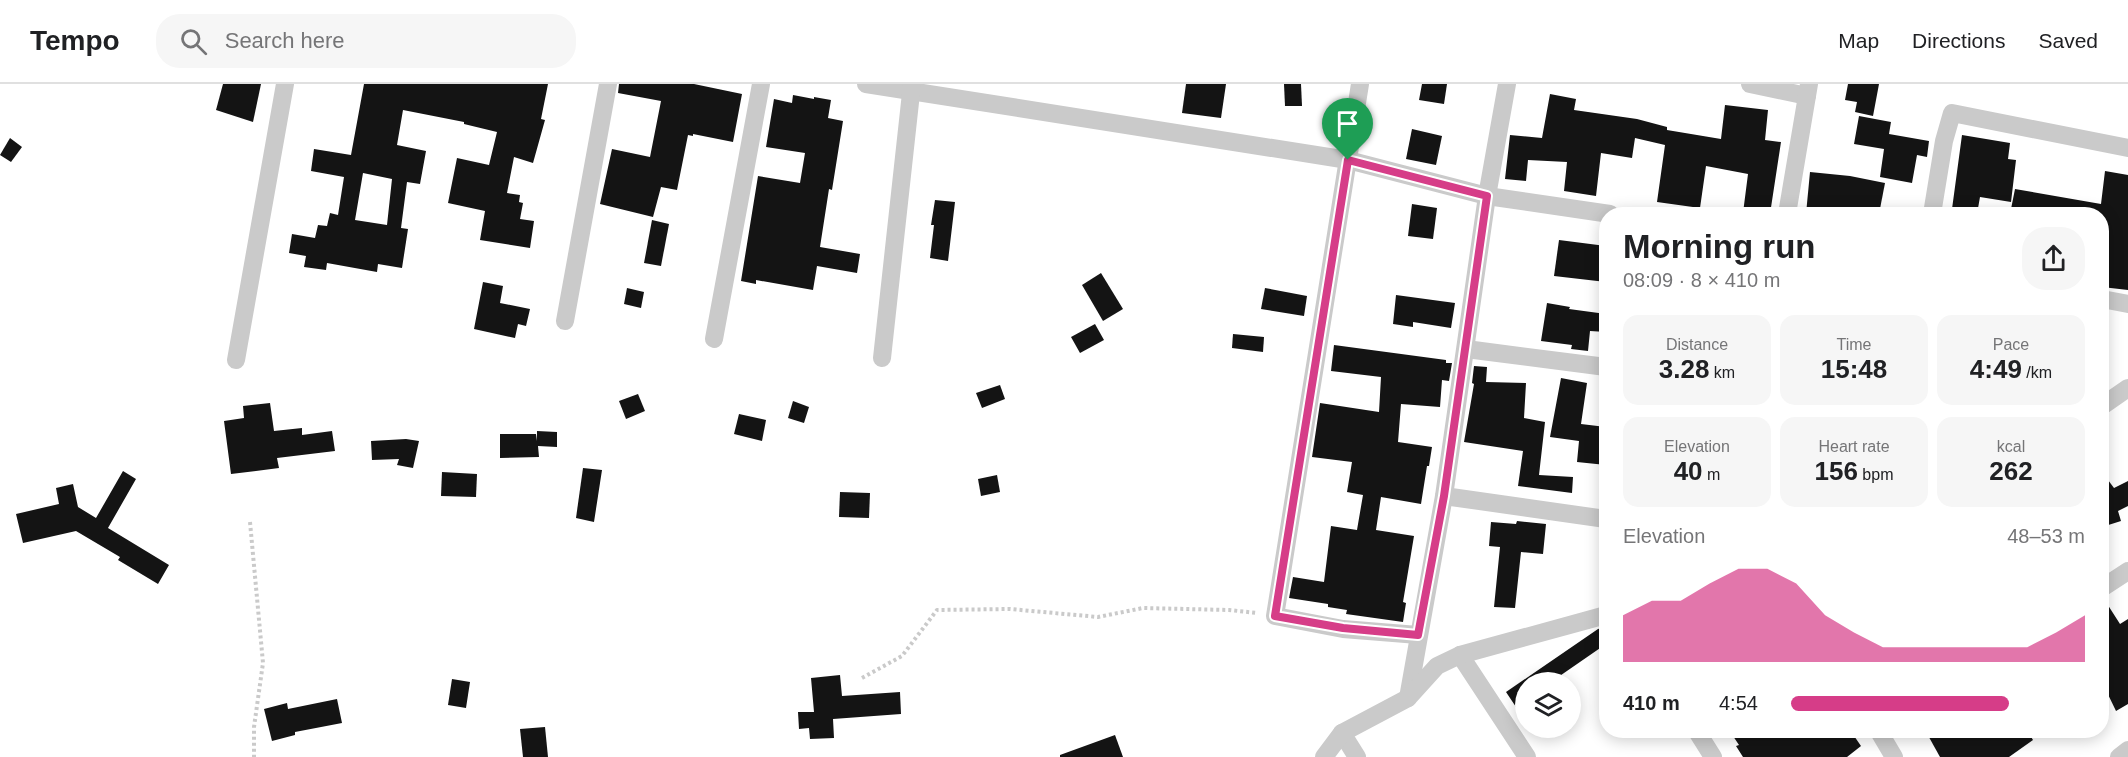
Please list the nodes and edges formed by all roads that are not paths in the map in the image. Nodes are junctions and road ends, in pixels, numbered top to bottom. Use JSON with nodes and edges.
{"nodes":[{"id":1,"x":285,"y":84,"type":"edge"},
{"id":2,"x":608,"y":84,"type":"edge"},
{"id":3,"x":761,"y":84,"type":"edge"},
{"id":4,"x":866,"y":84,"type":"edge"},
{"id":5,"x":1360,"y":84,"type":"edge"},
{"id":6,"x":1507,"y":84,"type":"edge"},
{"id":7,"x":1750,"y":84,"type":"edge"},
{"id":8,"x":911,"y":88,"type":"edge"},
{"id":9,"x":1808,"y":90,"type":"edge"},
{"id":10,"x":2128,"y":148,"type":"edge"},
{"id":11,"x":1348,"y":160,"type":"junction"},
{"id":12,"x":1487,"y":196,"type":"junction"},
{"id":13,"x":1788,"y":207,"type":"edge"},
{"id":14,"x":1933,"y":207,"type":"edge"},
{"id":15,"x":1599,"y":212,"type":"edge"},
{"id":16,"x":2109,"y":300,"type":"edge"},
{"id":17,"x":2128,"y":304,"type":"edge"},
{"id":18,"x":565,"y":321,"type":"dead end"},
{"id":19,"x":714,"y":339,"type":"dead end"},
{"id":20,"x":1466,"y":348,"type":"junction"},
{"id":21,"x":882,"y":358,"type":"dead end"},
{"id":22,"x":236,"y":360,"type":"dead end"},
{"id":23,"x":1599,"y":366,"type":"edge"},
{"id":24,"x":2128,"y":388,"type":"edge"},
{"id":25,"x":2109,"y":401,"type":"edge"},
{"id":26,"x":1444,"y":496,"type":"junction"},
{"id":27,"x":1599,"y":518,"type":"edge"},
{"id":28,"x":2127,"y":575,"type":"edge"},
{"id":29,"x":2109,"y":584,"type":"edge"},
{"id":30,"x":1599,"y":617,"type":"edge"},
{"id":31,"x":1418,"y":635,"type":"junction"},
{"id":32,"x":1460,"y":655,"type":"junction"},
{"id":33,"x":1408,"y":698,"type":"junction"},
{"id":34,"x":1342,"y":733,"type":"junction"},
{"id":35,"x":1701,"y":738,"type":"edge"},
{"id":36,"x":1883,"y":738,"type":"edge"},
{"id":37,"x":2128,"y":750,"type":"edge"},
{"id":38,"x":1324,"y":757,"type":"edge"},
{"id":39,"x":1357,"y":757,"type":"edge"},
{"id":40,"x":1527,"y":757,"type":"edge"},
{"id":41,"x":1713,"y":757,"type":"edge"},
{"id":42,"x":1894,"y":757,"type":"edge"},
{"id":43,"x":2119,"y":757,"type":"edge"}],
"edges":[{"from":1,"to":22,"type":"street"},
{"from":2,"to":18,"type":"street"},
{"from":3,"to":19,"type":"street"},
{"from":4,"to":8,"type":"street"},
{"from":5,"to":11,"type":"street"},
{"from":6,"to":12,"type":"street"},
{"from":7,"to":9,"type":"street"},
{"from":8,"to":11,"type":"street"},
{"from":8,"to":21,"type":"street"},
{"from":9,"to":13,"type":"street"},
{"from":10,"to":14,"type":"street"},
{"from":11,"to":12,"type":"street"},
{"from":11,"to":31,"type":"street"},
{"from":12,"to":15,"type":"street"},
{"from":12,"to":20,"type":"street"},
{"from":16,"to":17,"type":"street"},
{"from":20,"to":23,"type":"street"},
{"from":20,"to":26,"type":"street"},
{"from":24,"to":25,"type":"street"},
{"from":26,"to":27,"type":"street"},
{"from":26,"to":31,"type":"street"},
{"from":28,"to":29,"type":"street"},
{"from":30,"to":32,"type":"street"},
{"from":31,"to":33,"type":"street"},
{"from":32,"to":33,"type":"street"},
{"from":32,"to":40,"type":"street"},
{"from":33,"to":34,"type":"street"},
{"from":34,"to":38,"type":"street"},
{"from":34,"to":39,"type":"street"},
{"from":35,"to":41,"type":"street"},
{"from":36,"to":42,"type":"street"},
{"from":37,"to":43,"type":"street"}]}
